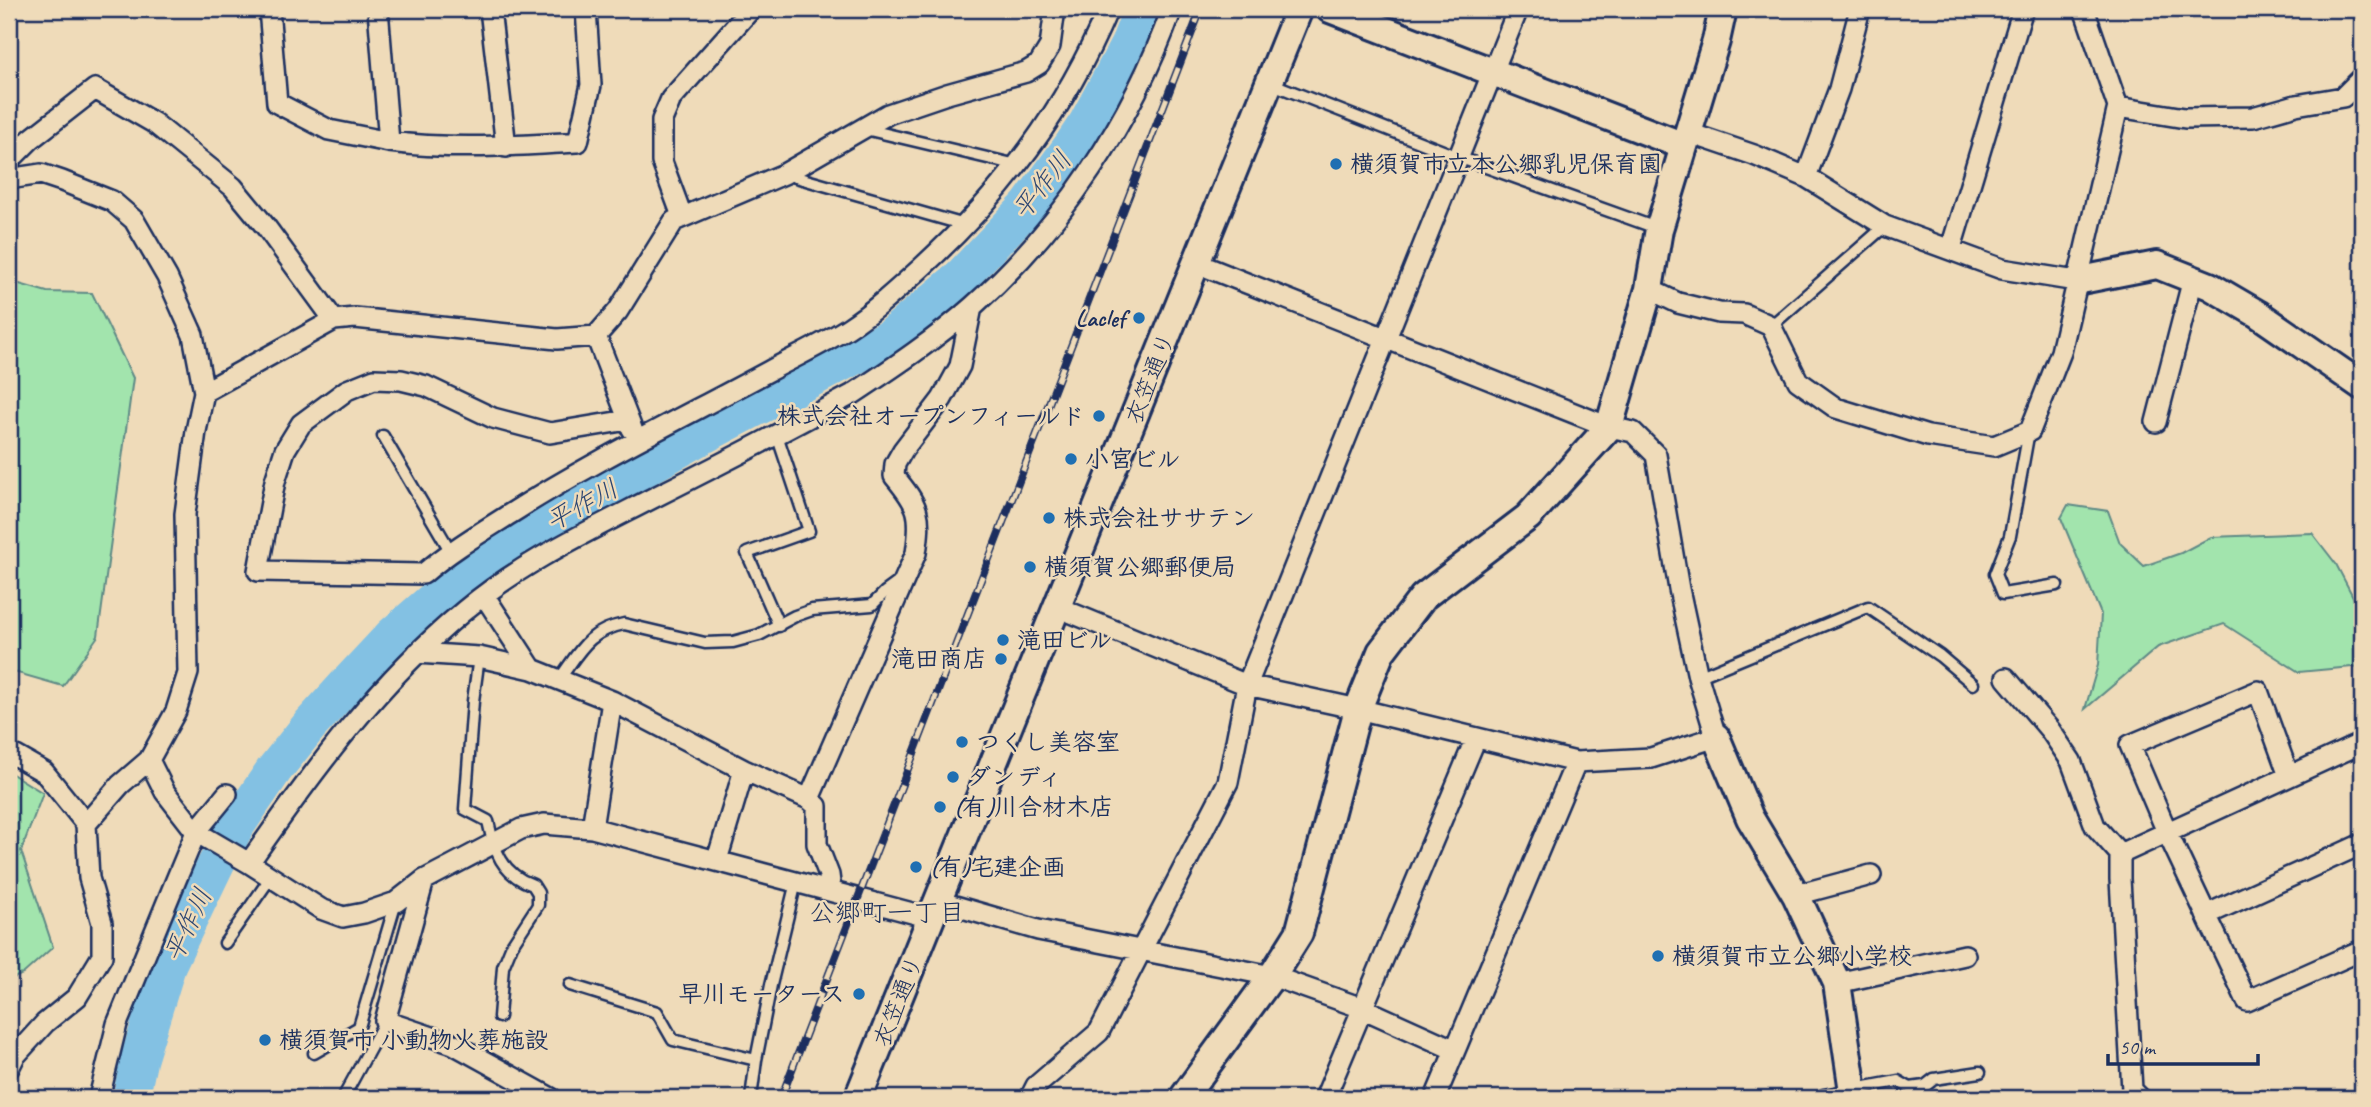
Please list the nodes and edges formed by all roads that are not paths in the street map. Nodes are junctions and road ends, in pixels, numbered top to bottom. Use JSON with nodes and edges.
{"nodes":[{"id":1,"x":269,"y":9,"type":"edge"},
{"id":2,"x":378,"y":9,"type":"edge"},
{"id":3,"x":490,"y":9,"type":"edge"},
{"id":4,"x":586,"y":9,"type":"edge"},
{"id":5,"x":751,"y":9,"type":"edge"},
{"id":6,"x":1055,"y":9,"type":"edge"},
{"id":7,"x":1108,"y":9,"type":"edge"},
{"id":8,"x":1172,"y":9,"type":"edge"},
{"id":9,"x":1299,"y":9,"type":"edge"},
{"id":10,"x":1330,"y":9,"type":"edge"},
{"id":11,"x":1518,"y":9,"type":"edge"},
{"id":12,"x":1723,"y":9,"type":"edge"},
{"id":13,"x":1860,"y":9,"type":"edge"},
{"id":14,"x":2023,"y":9,"type":"edge"},
{"id":15,"x":2084,"y":9,"type":"edge"},
{"id":16,"x":1492,"y":72,"type":"junction"},
{"id":17,"x":2362,"y":78,"type":"edge"},
{"id":18,"x":1269,"y":83,"type":"junction"},
{"id":19,"x":2118,"y":107,"type":"junction"},
{"id":20,"x":862,"y":129,"type":"junction"},
{"id":21,"x":1686,"y":140,"type":"junction"},
{"id":22,"x":389,"y":142,"type":"junction"},
{"id":23,"x":506,"y":147,"type":"junction"},
{"id":24,"x":1458,"y":157,"type":"junction"},
{"id":25,"x":9,"y":161,"type":"edge"},
{"id":26,"x":1017,"y":165,"type":"junction"},
{"id":27,"x":784,"y":174,"type":"junction"},
{"id":28,"x":1806,"y":177,"type":"junction"},
{"id":29,"x":9,"y":179,"type":"edge"},
{"id":30,"x":682,"y":216,"type":"junction"},
{"id":31,"x":966,"y":225,"type":"junction"},
{"id":32,"x":1885,"y":226,"type":"junction"},
{"id":33,"x":1659,"y":229,"type":"junction"},
{"id":34,"x":1951,"y":248,"type":"junction"},
{"id":35,"x":1196,"y":263,"type":"junction"},
{"id":36,"x":2193,"y":279,"type":"junction"},
{"id":37,"x":2076,"y":281,"type":"junction"},
{"id":38,"x":1648,"y":289,"type":"junction"},
{"id":39,"x":972,"y":307,"type":"junction"},
{"id":40,"x":334,"y":320,"type":"junction"},
{"id":41,"x":1771,"y":326,"type":"junction"},
{"id":42,"x":596,"y":336,"type":"junction"},
{"id":43,"x":1385,"y":340,"type":"junction"},
{"id":44,"x":2362,"y":386,"type":"edge"},
{"id":45,"x":204,"y":392,"type":"junction"},
{"id":46,"x":628,"y":420,"type":"junction"},
{"id":47,"x":2157,"y":422,"type":"dead end"},
{"id":48,"x":1609,"y":427,"type":"junction"},
{"id":49,"x":2029,"y":430,"type":"junction"},
{"id":50,"x":776,"y":435,"type":"junction"},
{"id":51,"x":383,"y":436,"type":"dead end"},
{"id":52,"x":636,"y":439,"type":"junction"},
{"id":53,"x":451,"y":552,"type":"junction"},
{"id":54,"x":907,"y":577,"type":"junction"},
{"id":55,"x":2057,"y":585,"type":"dead end"},
{"id":56,"x":484,"y":595,"type":"junction"},
{"id":57,"x":1057,"y":607,"type":"junction"},
{"id":58,"x":779,"y":626,"type":"junction"},
{"id":59,"x":417,"y":653,"type":"junction"},
{"id":60,"x":479,"y":657,"type":"junction"},
{"id":61,"x":532,"y":669,"type":"junction"},
{"id":62,"x":1698,"y":677,"type":"junction"},
{"id":63,"x":561,"y":678,"type":"junction"},
{"id":64,"x":2006,"y":678,"type":"dead end"},
{"id":65,"x":1973,"y":684,"type":"dead end"},
{"id":66,"x":1247,"y":685,"type":"junction"},
{"id":67,"x":612,"y":701,"type":"junction"},
{"id":68,"x":1359,"y":709,"type":"junction"},
{"id":69,"x":1716,"y":737,"type":"junction"},
{"id":70,"x":1476,"y":738,"type":"junction"},
{"id":71,"x":2362,"y":743,"type":"edge"},
{"id":72,"x":9,"y":755,"type":"edge"},
{"id":73,"x":149,"y":760,"type":"junction"},
{"id":74,"x":1576,"y":762,"type":"junction"},
{"id":75,"x":744,"y":770,"type":"junction"},
{"id":76,"x":2289,"y":776,"type":"junction"},
{"id":77,"x":227,"y":794,"type":"dead end"},
{"id":78,"x":808,"y":799,"type":"junction"},
{"id":79,"x":86,"y":824,"type":"junction"},
{"id":80,"x":592,"y":828,"type":"junction"},
{"id":81,"x":196,"y":832,"type":"junction"},
{"id":82,"x":2167,"y":832,"type":"junction"},
{"id":83,"x":2362,"y":844,"type":"edge"},
{"id":84,"x":493,"y":845,"type":"junction"},
{"id":85,"x":2120,"y":854,"type":"junction"},
{"id":86,"x":717,"y":860,"type":"junction"},
{"id":87,"x":249,"y":863,"type":"junction"},
{"id":88,"x":1871,"y":875,"type":"dead end"},
{"id":89,"x":271,"y":877,"type":"junction"},
{"id":90,"x":424,"y":880,"type":"junction"},
{"id":91,"x":796,"y":882,"type":"junction"},
{"id":92,"x":831,"y":890,"type":"junction"},
{"id":93,"x":1796,"y":895,"type":"junction"},
{"id":94,"x":396,"y":902,"type":"junction"},
{"id":95,"x":935,"y":910,"type":"junction"},
{"id":96,"x":2206,"y":915,"type":"junction"},
{"id":97,"x":225,"y":943,"type":"dead end"},
{"id":98,"x":1142,"y":949,"type":"junction"},
{"id":99,"x":2362,"y":950,"type":"edge"},
{"id":100,"x":1965,"y":955,"type":"dead end"},
{"id":101,"x":1272,"y":976,"type":"junction"},
{"id":102,"x":1837,"y":983,"type":"junction"},
{"id":103,"x":570,"y":985,"type":"dead end"},
{"id":104,"x":1362,"y":1008,"type":"junction"},
{"id":105,"x":499,"y":1017,"type":"dead end"},
{"id":106,"x":385,"y":1021,"type":"junction"},
{"id":107,"x":1455,"y":1050,"type":"junction"},
{"id":108,"x":314,"y":1053,"type":"dead end"},
{"id":109,"x":756,"y":1060,"type":"junction"},
{"id":110,"x":9,"y":1068,"type":"edge"},
{"id":111,"x":1980,"y":1072,"type":"dead end"},
{"id":112,"x":1823,"y":1095,"type":"dead end"},
{"id":113,"x":1853,"y":1095,"type":"edge"},
{"id":114,"x":99,"y":1098,"type":"edge"},
{"id":115,"x":343,"y":1098,"type":"edge"},
{"id":116,"x":551,"y":1098,"type":"edge"},
{"id":117,"x":751,"y":1098,"type":"edge"},
{"id":118,"x":858,"y":1098,"type":"edge"},
{"id":119,"x":1030,"y":1098,"type":"edge"},
{"id":120,"x":1183,"y":1098,"type":"edge"},
{"id":121,"x":1325,"y":1098,"type":"edge"},
{"id":122,"x":1435,"y":1098,"type":"edge"},
{"id":123,"x":2140,"y":1098,"type":"edge"}],
"edges":[{"from":1,"to":22,"type":"street"},
{"from":2,"to":22,"type":"street"},
{"from":3,"to":23,"type":"street"},
{"from":4,"to":23,"type":"street"},
{"from":5,"to":30,"type":"street"},
{"from":6,"to":20,"type":"street"},
{"from":7,"to":26,"type":"street"},
{"from":8,"to":39,"type":"street"},
{"from":9,"to":18,"type":"street","name":"衣笠通り"},
{"from":10,"to":16,"type":"street"},
{"from":11,"to":16,"type":"street"},
{"from":12,"to":21,"type":"street"},
{"from":13,"to":28,"type":"street"},
{"from":14,"to":34,"type":"street"},
{"from":15,"to":19,"type":"street"},
{"from":16,"to":21,"type":"street"},
{"from":16,"to":24,"type":"street"},
{"from":17,"to":19,"type":"street"},
{"from":18,"to":24,"type":"lane"},
{"from":18,"to":35,"type":"street","name":"衣笠通り"},
{"from":19,"to":37,"type":"street"},
{"from":20,"to":26,"type":"lane"},
{"from":20,"to":27,"type":"street"},
{"from":21,"to":28,"type":"street"},
{"from":21,"to":33,"type":"street"},
{"from":22,"to":23,"type":"street"},
{"from":24,"to":33,"type":"lane"},
{"from":24,"to":43,"type":"street"},
{"from":25,"to":40,"type":"street"},
{"from":26,"to":31,"type":"street"},
{"from":27,"to":30,"type":"street"},
{"from":27,"to":31,"type":"lane"},
{"from":28,"to":32,"type":"street"},
{"from":29,"to":45,"type":"street"},
{"from":30,"to":42,"type":"street"},
{"from":31,"to":52,"type":"street"},
{"from":32,"to":34,"type":"street"},
{"from":32,"to":41,"type":"lane"},
{"from":33,"to":38,"type":"street"},
{"from":34,"to":37,"type":"street"},
{"from":35,"to":43,"type":"street"},
{"from":35,"to":57,"type":"street","name":"衣笠通り"},
{"from":36,"to":37,"type":"street"},
{"from":36,"to":44,"type":"street"},
{"from":36,"to":47,"type":"street"},
{"from":37,"to":49,"type":"street"},
{"from":38,"to":41,"type":"street"},
{"from":38,"to":48,"type":"street"},
{"from":39,"to":50,"type":"street"},
{"from":39,"to":54,"type":"street"},
{"from":40,"to":42,"type":"street"},
{"from":40,"to":45,"type":"street"},
{"from":41,"to":49,"type":"street"},
{"from":42,"to":46,"type":"street"},
{"from":43,"to":48,"type":"street"},
{"from":43,"to":66,"type":"street"},
{"from":45,"to":73,"type":"street"},
{"from":46,"to":52,"type":"street"},
{"from":46,"to":53,"type":"street"},
{"from":48,"to":62,"type":"street"},
{"from":48,"to":68,"type":"street"},
{"from":49,"to":55,"type":"lane"},
{"from":50,"to":56,"type":"street"},
{"from":50,"to":58,"type":"lane"},
{"from":51,"to":53,"type":"lane"},
{"from":52,"to":53,"type":"street"},
{"from":54,"to":58,"type":"lane"},
{"from":54,"to":78,"type":"street"},
{"from":56,"to":59,"type":"street"},
{"from":56,"to":61,"type":"street"},
{"from":57,"to":66,"type":"street"},
{"from":57,"to":95,"type":"street","name":"衣笠通り"},
{"from":58,"to":63,"type":"lane"},
{"from":59,"to":60,"type":"street"},
{"from":59,"to":87,"type":"street"},
{"from":60,"to":61,"type":"street"},
{"from":60,"to":84,"type":"lane"},
{"from":61,"to":63,"type":"street"},
{"from":62,"to":65,"type":"lane"},
{"from":62,"to":69,"type":"street"},
{"from":63,"to":67,"type":"street"},
{"from":64,"to":85,"type":"street"},
{"from":66,"to":68,"type":"street"},
{"from":66,"to":98,"type":"street"},
{"from":67,"to":75,"type":"street"},
{"from":67,"to":80,"type":"street"},
{"from":68,"to":70,"type":"street"},
{"from":68,"to":101,"type":"street"},
{"from":69,"to":74,"type":"street"},
{"from":69,"to":93,"type":"street"},
{"from":70,"to":74,"type":"street"},
{"from":70,"to":104,"type":"street"},
{"from":71,"to":76,"type":"street"},
{"from":72,"to":79,"type":"street"},
{"from":73,"to":79,"type":"street"},
{"from":73,"to":81,"type":"street"},
{"from":74,"to":107,"type":"street"},
{"from":75,"to":78,"type":"street"},
{"from":75,"to":86,"type":"street"},
{"from":76,"to":82,"type":"street"},
{"from":76,"to":82,"type":"street"},
{"from":77,"to":81,"type":"street"},
{"from":78,"to":92,"type":"street"},
{"from":79,"to":110,"type":"street"},
{"from":80,"to":84,"type":"street"},
{"from":80,"to":86,"type":"street"},
{"from":81,"to":87,"type":"street"},
{"from":81,"to":114,"type":"street"},
{"from":82,"to":85,"type":"street"},
{"from":82,"to":96,"type":"street"},
{"from":83,"to":96,"type":"street"},
{"from":84,"to":90,"type":"street"},
{"from":84,"to":105,"type":"lane"},
{"from":85,"to":123,"type":"street"},
{"from":86,"to":91,"type":"street"},
{"from":87,"to":89,"type":"street"},
{"from":88,"to":93,"type":"street"},
{"from":89,"to":94,"type":"street"},
{"from":89,"to":97,"type":"lane"},
{"from":90,"to":94,"type":"street"},
{"from":90,"to":106,"type":"street"},
{"from":91,"to":92,"type":"street"},
{"from":91,"to":109,"type":"lane"},
{"from":92,"to":95,"type":"street"},
{"from":93,"to":102,"type":"street"},
{"from":94,"to":108,"type":"lane"},
{"from":95,"to":98,"type":"street"},
{"from":95,"to":118,"type":"street","name":"衣笠通り"},
{"from":96,"to":99,"type":"street"},
{"from":98,"to":101,"type":"street"},
{"from":98,"to":119,"type":"street"},
{"from":100,"to":102,"type":"street"},
{"from":101,"to":104,"type":"street"},
{"from":101,"to":120,"type":"street"},
{"from":102,"to":113,"type":"street"},
{"from":103,"to":109,"type":"lane"},
{"from":104,"to":107,"type":"street"},
{"from":104,"to":121,"type":"street"},
{"from":106,"to":115,"type":"lane"},
{"from":106,"to":116,"type":"street"},
{"from":107,"to":122,"type":"street"},
{"from":109,"to":117,"type":"lane"},
{"from":111,"to":113,"type":"lane"},
{"from":112,"to":113,"type":"lane"}]}
